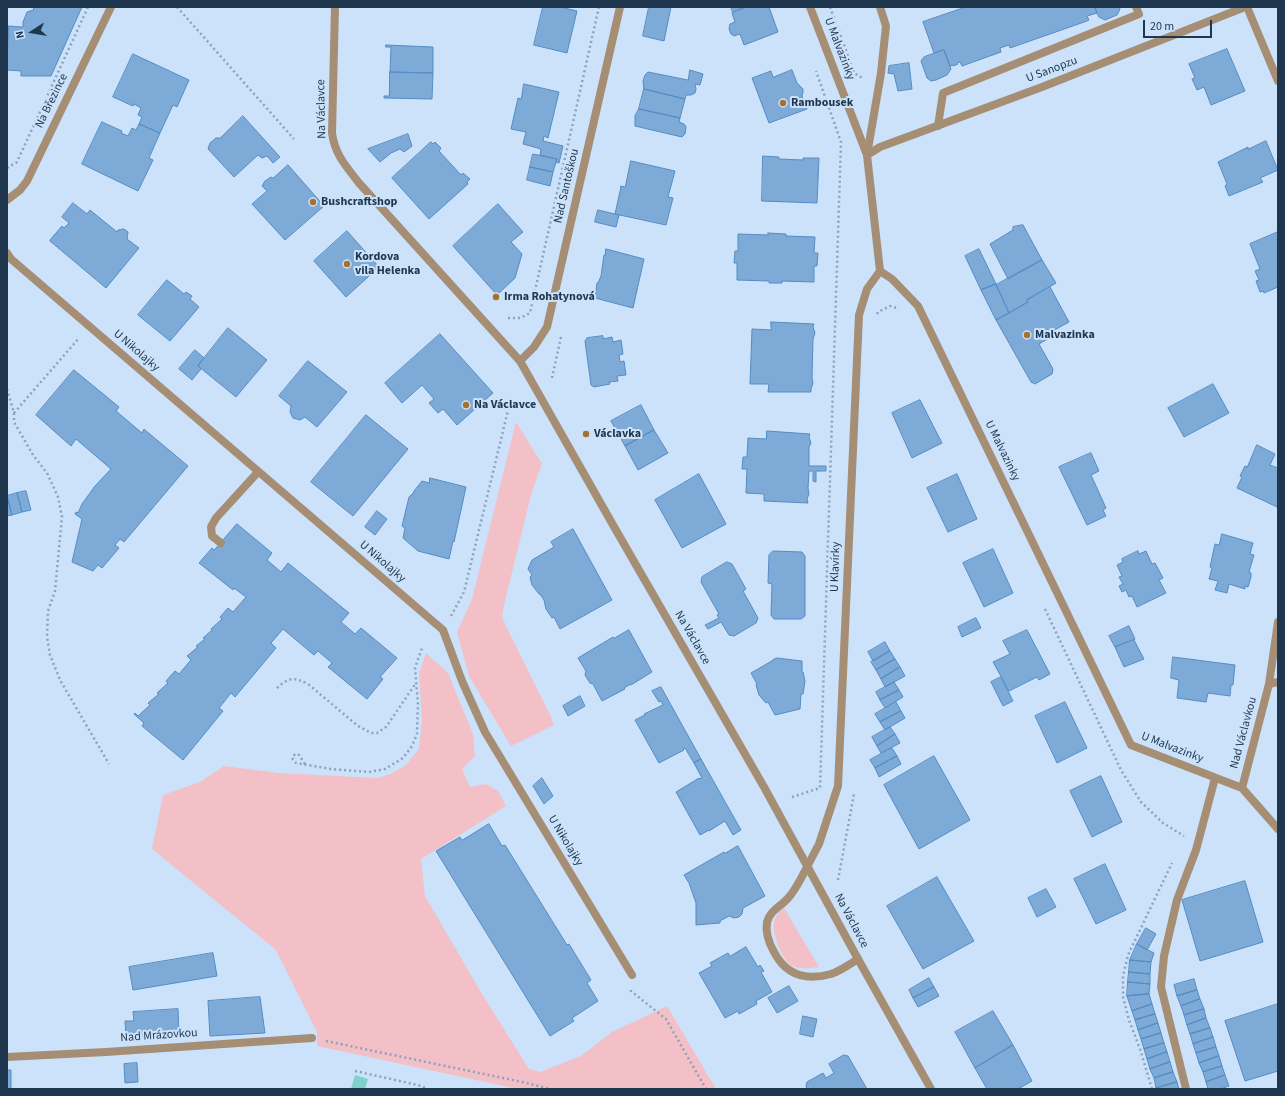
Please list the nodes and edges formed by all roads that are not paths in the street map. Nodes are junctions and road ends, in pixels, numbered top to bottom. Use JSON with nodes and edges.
{"nodes":[{"id":1,"x":111,"y":7,"type":"edge"},
{"id":2,"x":335,"y":7,"type":"edge"},
{"id":3,"x":620,"y":7,"type":"edge"},
{"id":4,"x":810,"y":7,"type":"edge"},
{"id":5,"x":880,"y":7,"type":"edge"},
{"id":6,"x":1136,"y":7,"type":"edge"},
{"id":7,"x":1246,"y":7,"type":"edge"},
{"id":8,"x":1278,"y":81,"type":"edge"},
{"id":9,"x":938,"y":126,"type":"junction"},
{"id":10,"x":867,"y":155,"type":"junction"},
{"id":11,"x":7,"y":200,"type":"edge"},
{"id":12,"x":7,"y":253,"type":"edge"},
{"id":13,"x":880,"y":270,"type":"junction"},
{"id":14,"x":520,"y":361,"type":"junction"},
{"id":15,"x":258,"y":472,"type":"junction"},
{"id":16,"x":221,"y":543,"type":"dead end"},
{"id":17,"x":1278,"y":622,"type":"edge"},
{"id":18,"x":1278,"y":682,"type":"edge"},
{"id":19,"x":1269,"y":684,"type":"junction"},
{"id":20,"x":1215,"y":778,"type":"junction"},
{"id":21,"x":1242,"y":788,"type":"junction"},
{"id":22,"x":1278,"y":829,"type":"edge"},
{"id":23,"x":808,"y":865,"type":"junction"},
{"id":24,"x":858,"y":959,"type":"junction"},
{"id":25,"x":632,"y":975,"type":"road end"},
{"id":26,"x":312,"y":1038,"type":"road end"},
{"id":27,"x":7,"y":1057,"type":"edge"},
{"id":28,"x":931,"y":1089,"type":"edge"},
{"id":29,"x":1186,"y":1089,"type":"edge"}],
"edges":[{"from":1,"to":11,"type":"street","name":"Na Březince"},
{"from":2,"to":14,"type":"street","name":"Na Václavce"},
{"from":3,"to":14,"type":"street","name":"Nad Santoškou"},
{"from":4,"to":10,"type":"street","name":"U Malvazinky"},
{"from":5,"to":10,"type":"street"},
{"from":6,"to":9,"type":"street"},
{"from":7,"to":8,"type":"street"},
{"from":7,"to":9,"type":"street","name":"U Sanopzu"},
{"from":9,"to":10,"type":"street","name":"U Sanopzu"},
{"from":10,"to":13,"type":"street","name":"U Malvazinky"},
{"from":12,"to":15,"type":"street","name":"U Nikolajky"},
{"from":13,"to":20,"type":"street","name":"U Malvazinky"},
{"from":13,"to":23,"type":"street","name":"U Klavírky"},
{"from":14,"to":23,"type":"street","name":"Na Václavce"},
{"from":15,"to":16,"type":"street"},
{"from":15,"to":25,"type":"street","name":"U Nikolajky"},
{"from":17,"to":19,"type":"street","name":"Nad Václavkou"},
{"from":18,"to":19,"type":"street","name":"Nad Václavkou"},
{"from":19,"to":21,"type":"street","name":"Nad Václavkou"},
{"from":20,"to":21,"type":"street","name":"U Malvazinky"},
{"from":20,"to":29,"type":"street"},
{"from":21,"to":22,"type":"street","name":"U Malvazinky"},
{"from":23,"to":24,"type":"street","name":"Na Václavce"},
{"from":23,"to":24,"type":"street","name":"U Klavírky"},
{"from":24,"to":28,"type":"street","name":"Na Václavce"},
{"from":26,"to":27,"type":"street","name":"Nad Mrázovkou"}]}
